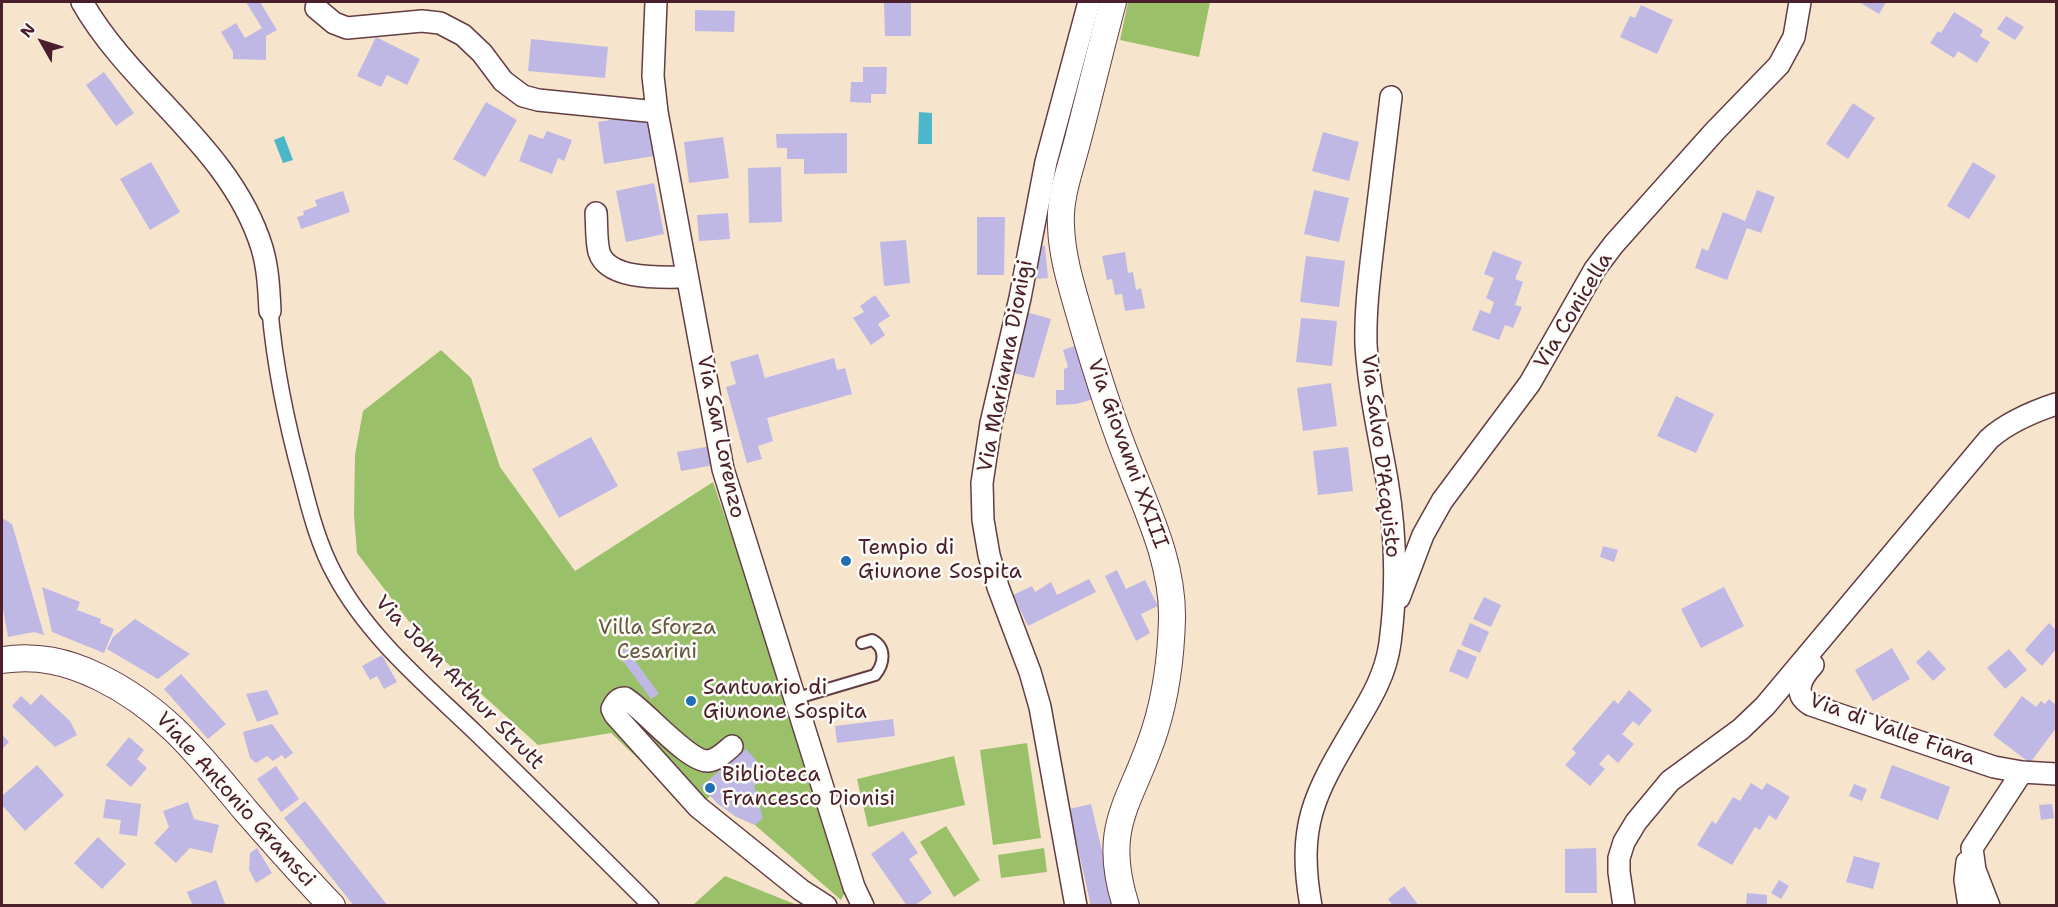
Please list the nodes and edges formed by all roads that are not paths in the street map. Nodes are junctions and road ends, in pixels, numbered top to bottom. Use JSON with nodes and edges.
{"nodes":[{"id":1,"x":82,"y":2,"type":"edge"},
{"id":2,"x":656,"y":2,"type":"edge"},
{"id":3,"x":1089,"y":2,"type":"edge"},
{"id":4,"x":1113,"y":2,"type":"edge"},
{"id":5,"x":1800,"y":2,"type":"edge"},
{"id":6,"x":316,"y":8,"type":"dead end"},
{"id":7,"x":1390,"y":96,"type":"dead end"},
{"id":8,"x":657,"y":112,"type":"junction"},
{"id":9,"x":596,"y":213,"type":"dead end"},
{"id":10,"x":686,"y":277,"type":"junction"},
{"id":11,"x":270,"y":311,"type":"joint"},
{"id":12,"x":2056,"y":404,"type":"edge"},
{"id":13,"x":1854,"y":602,"type":"junction"},
{"id":14,"x":1393,"y":612,"type":"junction"},
{"id":15,"x":862,"y":643,"type":"dead end"},
{"id":16,"x":2,"y":660,"type":"edge"},
{"id":17,"x":794,"y":699,"type":"junction"},
{"id":18,"x":732,"y":746,"type":"dead end"},
{"id":19,"x":2022,"y":772,"type":"junction"},
{"id":20,"x":2056,"y":774,"type":"edge"},
{"id":21,"x":1972,"y":849,"type":"junction"},
{"id":22,"x":860,"y":900,"type":"edge"},
{"id":23,"x":332,"y":906,"type":"edge"},
{"id":24,"x":651,"y":906,"type":"edge"},
{"id":25,"x":826,"y":906,"type":"edge"},
{"id":26,"x":1076,"y":906,"type":"edge"},
{"id":27,"x":1126,"y":906,"type":"edge"},
{"id":28,"x":1311,"y":906,"type":"edge"},
{"id":29,"x":1624,"y":906,"type":"edge"},
{"id":30,"x":1969,"y":906,"type":"edge"},
{"id":31,"x":1989,"y":906,"type":"edge"}],
"edges":[{"from":1,"to":11,"type":"street"},
{"from":2,"to":8,"type":"street","name":"Via San Lorenzo"},
{"from":3,"to":26,"type":"street","name":"Via Marianna Dionigi"},
{"from":4,"to":27,"type":"street","name":"Via Giovanni XXIII"},
{"from":5,"to":14,"type":"street","name":"Via Conicella"},
{"from":6,"to":8,"type":"street"},
{"from":7,"to":14,"type":"street","name":"Via Salvo D'Acquisto"},
{"from":8,"to":10,"type":"street","name":"Via San Lorenzo"},
{"from":9,"to":10,"type":"street"},
{"from":10,"to":17,"type":"street","name":"Via San Lorenzo"},
{"from":11,"to":24,"type":"street","name":"Via John Arthur Strutt"},
{"from":12,"to":13,"type":"street"},
{"from":13,"to":19,"type":"street","name":"Via di Valle Fiara"},
{"from":13,"to":29,"type":"street"},
{"from":14,"to":28,"type":"street","name":"Via Salvo D'Acquisto"},
{"from":15,"to":17,"type":"lane"},
{"from":16,"to":23,"type":"street","name":"Viale Antonio Gramsci"},
{"from":17,"to":22,"type":"street","name":"Via San Lorenzo"},
{"from":18,"to":25,"type":"street"},
{"from":19,"to":20,"type":"street","name":"Via di Valle Fiara"},
{"from":19,"to":21,"type":"street"},
{"from":21,"to":30,"type":"street"},
{"from":21,"to":31,"type":"street"}]}
